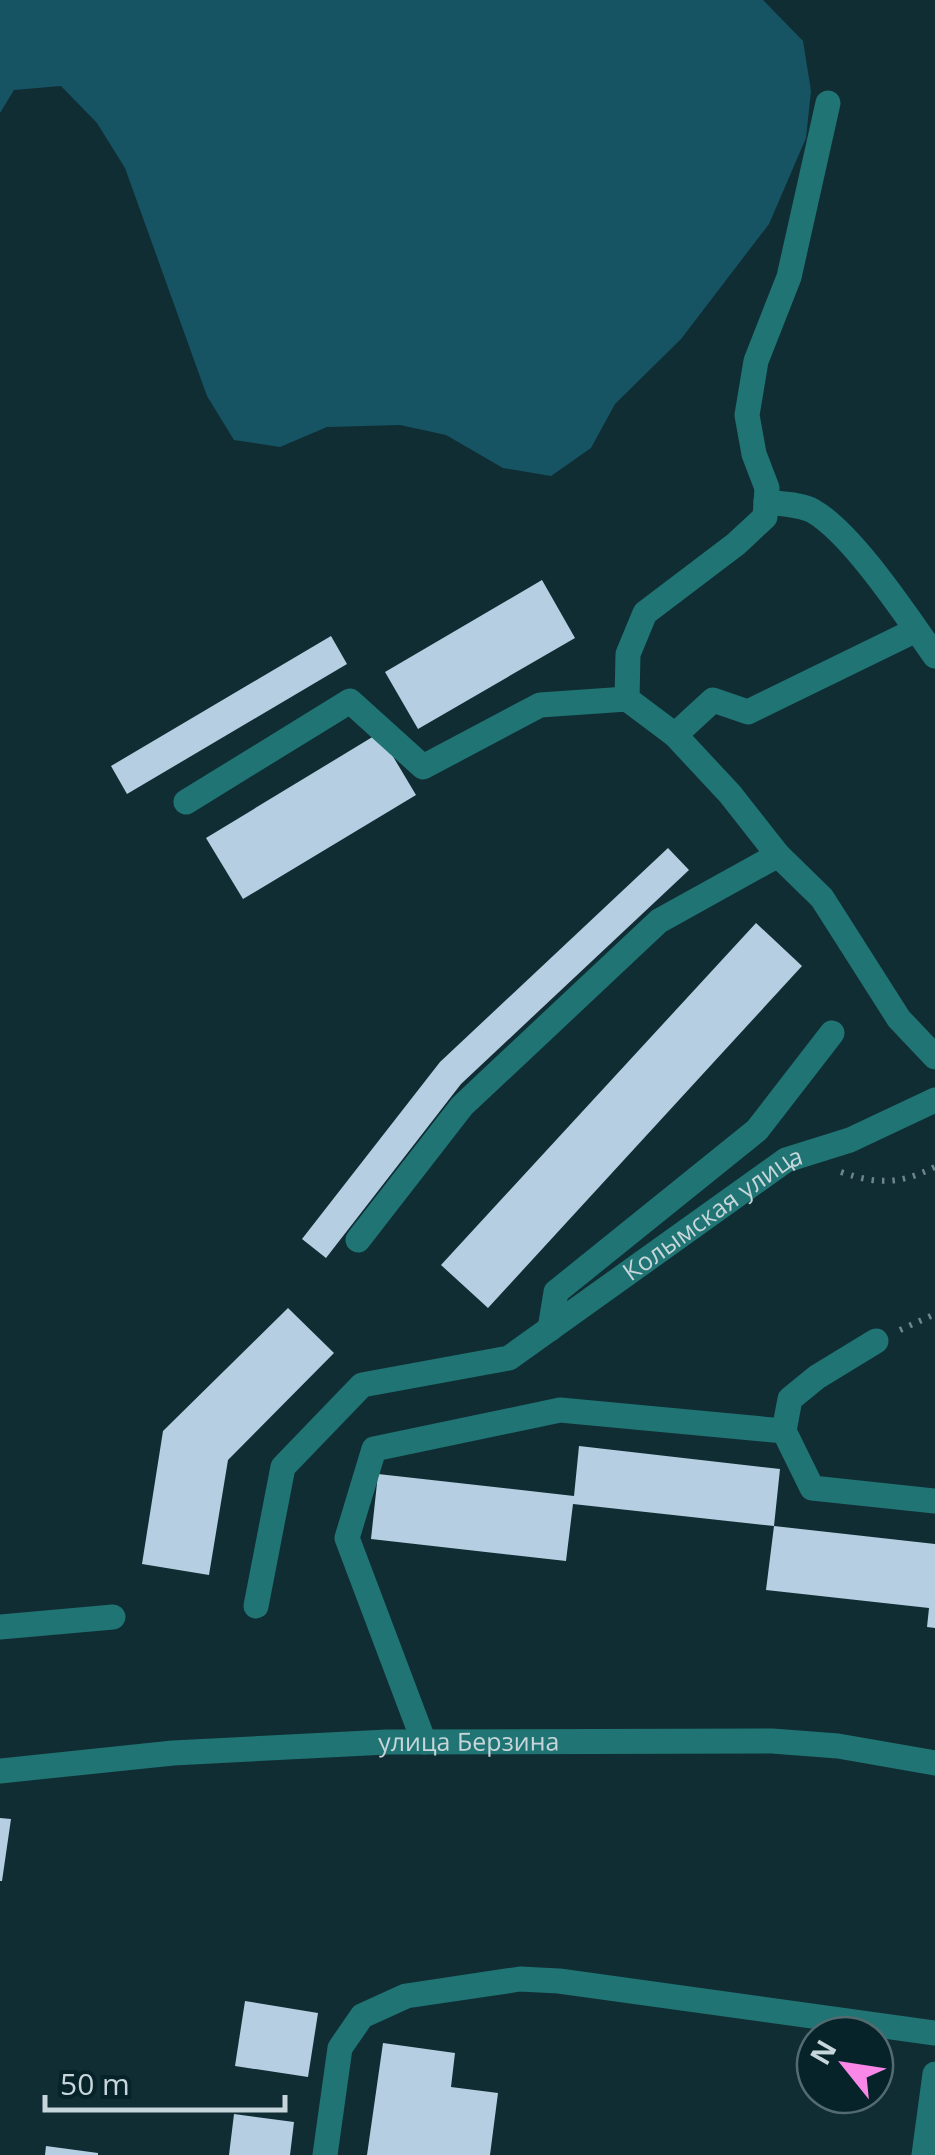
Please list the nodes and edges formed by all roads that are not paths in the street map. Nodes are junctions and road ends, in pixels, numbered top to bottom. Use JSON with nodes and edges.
{"nodes":[{"id":1,"x":828,"y":103,"type":"dead end"},
{"id":2,"x":766,"y":502,"type":"junction"},
{"id":3,"x":916,"y":630,"type":"junction"},
{"id":4,"x":935,"y":656,"type":"edge"},
{"id":5,"x":627,"y":699,"type":"junction"},
{"id":6,"x":676,"y":735,"type":"junction"},
{"id":7,"x":186,"y":802,"type":"dead end"},
{"id":8,"x":778,"y":855,"type":"junction"},
{"id":9,"x":832,"y":1033,"type":"dead end"},
{"id":10,"x":935,"y":1058,"type":"edge"},
{"id":11,"x":935,"y":1100,"type":"edge"},
{"id":12,"x":358,"y":1240,"type":"dead end"},
{"id":13,"x":550,"y":1329,"type":"junction"},
{"id":14,"x":876,"y":1340,"type":"road end"},
{"id":15,"x":784,"y":1431,"type":"junction"},
{"id":16,"x":935,"y":1501,"type":"edge"},
{"id":17,"x":256,"y":1606,"type":"dead end"},
{"id":18,"x":113,"y":1617,"type":"dead end"},
{"id":19,"x":0,"y":1626,"type":"edge"},
{"id":20,"x":424,"y":1742,"type":"junction"},
{"id":21,"x":935,"y":1763,"type":"edge"},
{"id":22,"x":0,"y":1771,"type":"edge"},
{"id":23,"x":935,"y":2033,"type":"edge"},
{"id":24,"x":935,"y":2074,"type":"edge"},
{"id":25,"x":326,"y":2155,"type":"edge"},
{"id":26,"x":924,"y":2155,"type":"edge"}],
"edges":[{"from":1,"to":2,"type":"street"},
{"from":2,"to":3,"type":"street"},
{"from":2,"to":5,"type":"street"},
{"from":3,"to":4,"type":"street"},
{"from":3,"to":6,"type":"street"},
{"from":5,"to":6,"type":"street"},
{"from":5,"to":7,"type":"street"},
{"from":6,"to":8,"type":"street"},
{"from":8,"to":10,"type":"street"},
{"from":8,"to":12,"type":"street"},
{"from":9,"to":13,"type":"street"},
{"from":11,"to":13,"type":"street","name":"Колымская улица"},
{"from":13,"to":17,"type":"street","name":"Колымская улица"},
{"from":14,"to":15,"type":"street"},
{"from":15,"to":16,"type":"street"},
{"from":15,"to":20,"type":"street"},
{"from":18,"to":19,"type":"street"},
{"from":20,"to":21,"type":"street","name":"улица Берзина"},
{"from":20,"to":22,"type":"street","name":"улица Берзина"},
{"from":23,"to":25,"type":"street"},
{"from":24,"to":26,"type":"street"}]}
